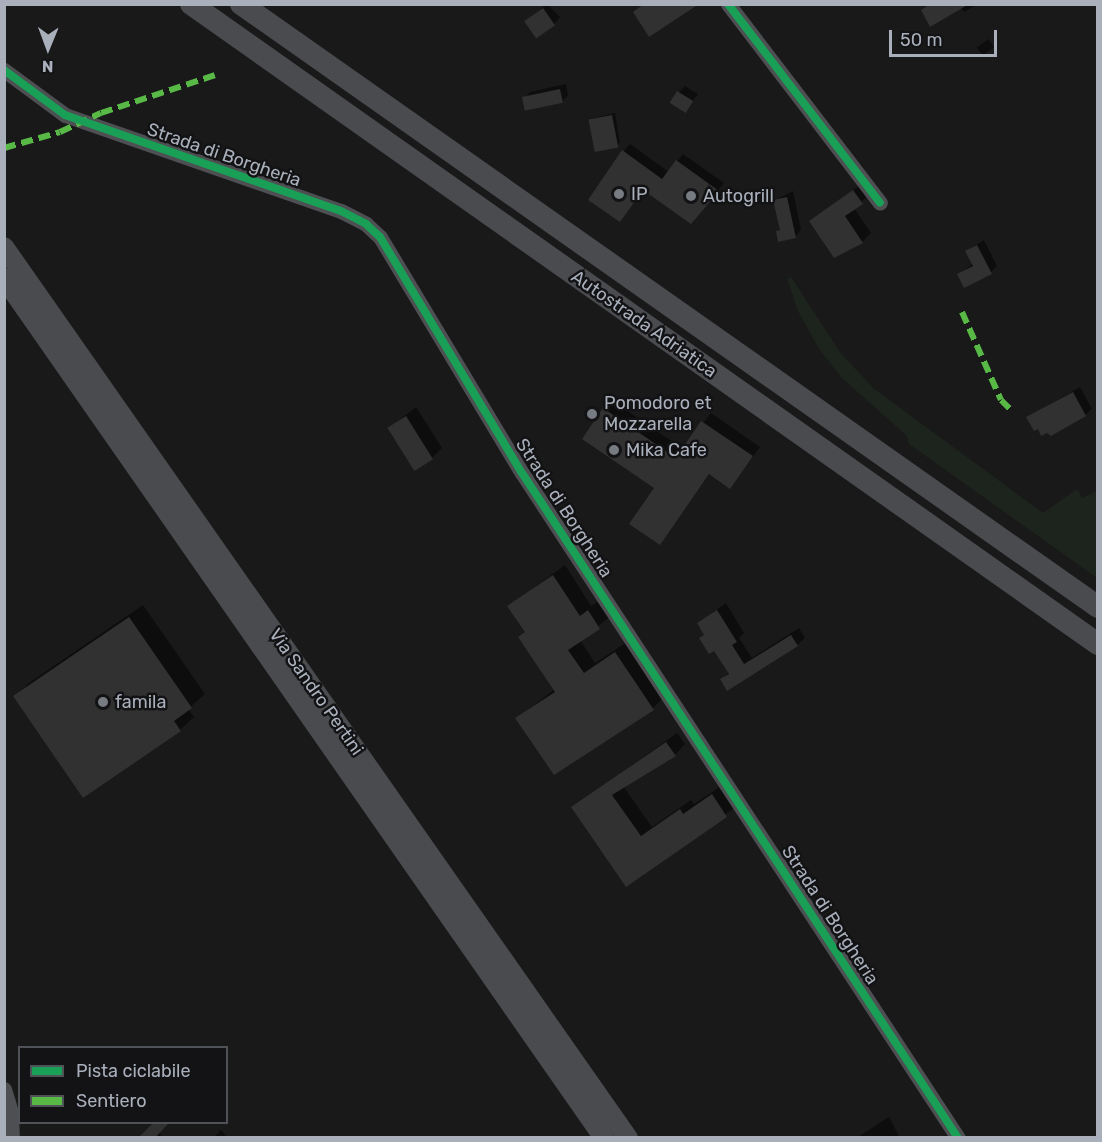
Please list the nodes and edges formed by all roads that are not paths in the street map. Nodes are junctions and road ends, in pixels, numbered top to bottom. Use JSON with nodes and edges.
{"nodes":[{"id":1,"x":191,"y":4,"type":"edge"},
{"id":2,"x":241,"y":4,"type":"edge"},
{"id":3,"x":728,"y":4,"type":"edge"},
{"id":4,"x":4,"y":70,"type":"edge"},
{"id":5,"x":880,"y":203,"type":"dead end"},
{"id":6,"x":4,"y":247,"type":"edge"},
{"id":7,"x":4,"y":278,"type":"edge"},
{"id":8,"x":1098,"y":607,"type":"edge"},
{"id":9,"x":1098,"y":644,"type":"edge"},
{"id":10,"x":4,"y":1089,"type":"edge"},
{"id":11,"x":12,"y":1137,"type":"edge"},
{"id":12,"x":604,"y":1137,"type":"edge"},
{"id":13,"x":628,"y":1137,"type":"edge"},
{"id":14,"x":958,"y":1137,"type":"edge"}],
"edges":[{"from":1,"to":9,"type":"highway","name":"Autostrada Adriatica"},
{"from":2,"to":8,"type":"highway","name":"Autostrada Adriatica"},
{"from":3,"to":5,"type":"street"},
{"from":4,"to":14,"type":"street","name":"Strada di Borgheria"},
{"from":6,"to":13,"type":"main road","name":"Via Sandro Pertini"},
{"from":7,"to":12,"type":"main road","name":"Via Sandro Pertini"},
{"from":10,"to":11,"type":"street"}]}
